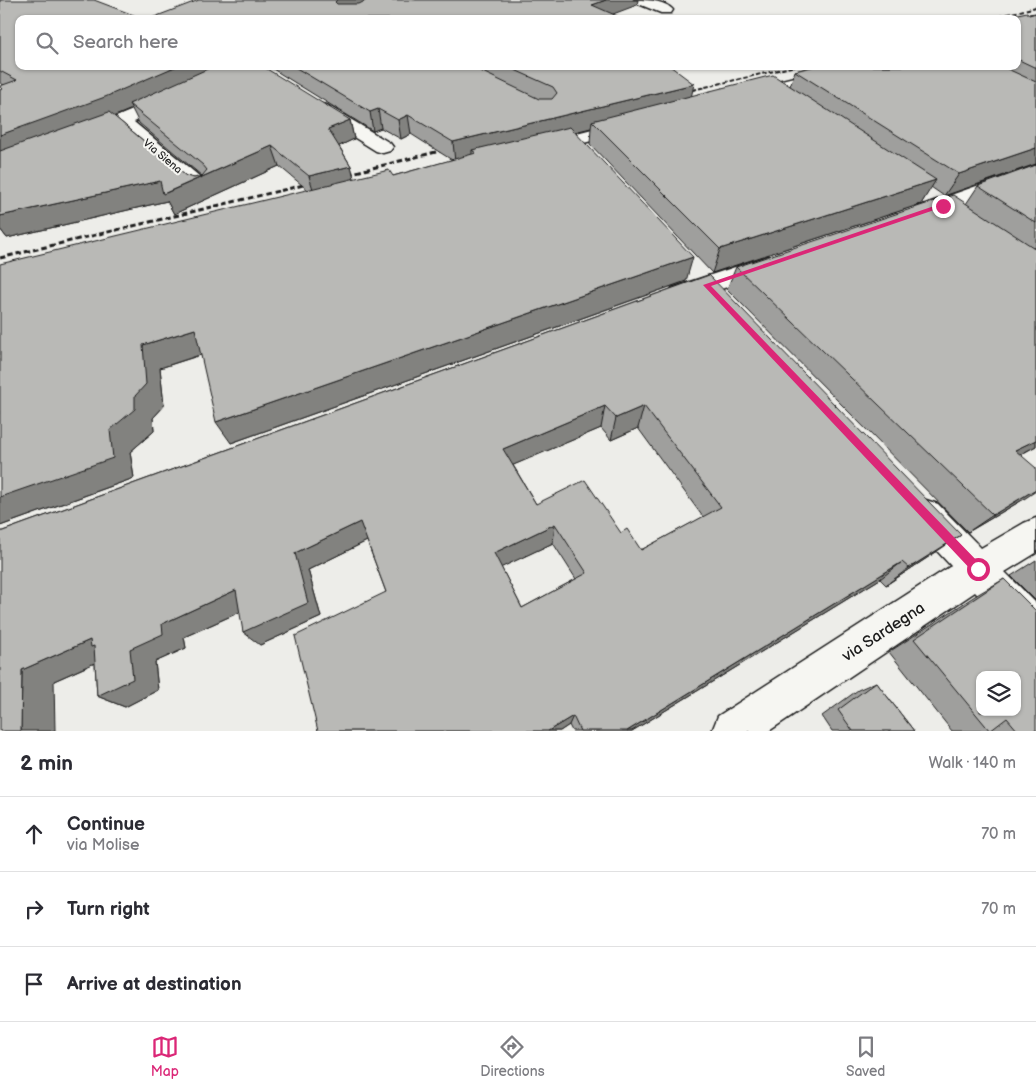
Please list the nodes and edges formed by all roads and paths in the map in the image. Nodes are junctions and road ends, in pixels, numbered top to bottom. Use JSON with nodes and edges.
{"nodes":[{"id":1,"x":641,"y":0,"type":"edge"},
{"id":2,"x":666,"y":10,"type":"dead end"},
{"id":3,"x":844,"y":70,"type":"edge"},
{"id":4,"x":768,"y":89,"type":"junction"},
{"id":5,"x":183,"y":94,"type":"edge"},
{"id":6,"x":731,"y":99,"type":"edge"},
{"id":7,"x":309,"y":102,"type":"edge"},
{"id":8,"x":792,"y":105,"type":"edge"},
{"id":9,"x":647,"y":121,"type":"edge"},
{"id":10,"x":123,"y":122,"type":"junction"},
{"id":11,"x":573,"y":140,"type":"junction"},
{"id":12,"x":70,"y":142,"type":"edge"},
{"id":13,"x":383,"y":147,"type":"dead end"},
{"id":14,"x":526,"y":152,"type":"edge"},
{"id":15,"x":593,"y":162,"type":"edge"},
{"id":16,"x":1036,"y":171,"type":"edge"},
{"id":17,"x":204,"y":190,"type":"edge"},
{"id":18,"x":919,"y":190,"type":"edge"},
{"id":19,"x":950,"y":211,"type":"junction"},
{"id":20,"x":905,"y":218,"type":"edge"},
{"id":21,"x":791,"y":256,"type":"edge"},
{"id":22,"x":686,"y":263,"type":"edge"},
{"id":23,"x":706,"y":285,"type":"junction"},
{"id":24,"x":660,"y":302,"type":"edge"},
{"id":25,"x":726,"y":306,"type":"edge"},
{"id":26,"x":910,"y":498,"type":"edge"},
{"id":27,"x":1036,"y":534,"type":"edge"},
{"id":28,"x":978,"y":569,"type":"junction"},
{"id":29,"x":1036,"y":630,"type":"edge"},
{"id":30,"x":733,"y":731,"type":"edge"}],
"edges":[{"from":1,"to":2,"type":"street"},
{"from":3,"to":4,"type":"street"},
{"from":4,"to":6,"type":"street"},
{"from":4,"to":8,"type":"street"},
{"from":5,"to":10,"type":"street"},
{"from":7,"to":13,"type":"street"},
{"from":9,"to":11,"type":"street"},
{"from":10,"to":12,"type":"street"},
{"from":10,"to":17,"type":"street","name":"Via Siena"},
{"from":11,"to":14,"type":"street"},
{"from":11,"to":15,"type":"street"},
{"from":16,"to":19,"type":"street"},
{"from":18,"to":19,"type":"street"},
{"from":19,"to":20,"type":"street"},
{"from":21,"to":23,"type":"street"},
{"from":22,"to":23,"type":"street"},
{"from":23,"to":24,"type":"street"},
{"from":23,"to":25,"type":"street"},
{"from":26,"to":28,"type":"street"},
{"from":27,"to":28,"type":"street","name":"via Sardegna"},
{"from":28,"to":29,"type":"street"},
{"from":28,"to":30,"type":"street","name":"via Sardegna"}]}
